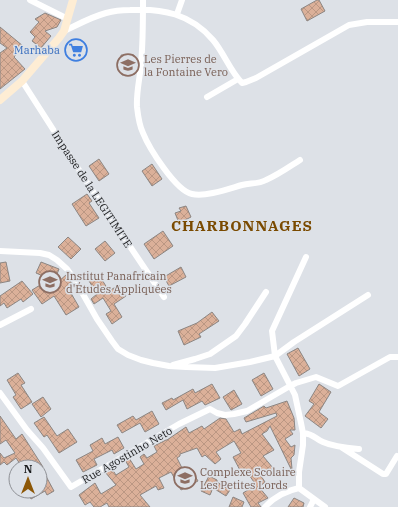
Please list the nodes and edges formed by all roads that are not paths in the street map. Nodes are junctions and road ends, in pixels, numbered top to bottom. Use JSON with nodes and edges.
{"nodes":[{"id":1,"x":30,"y":0,"type":"edge"},
{"id":2,"x":73,"y":0,"type":"edge"},
{"id":3,"x":143,"y":0,"type":"edge"},
{"id":4,"x":182,"y":0,"type":"edge"},
{"id":5,"x":143,"y":9,"type":"junction"},
{"id":6,"x":176,"y":14,"type":"junction"},
{"id":7,"x":68,"y":19,"type":"junction"},
{"id":8,"x":398,"y":22,"type":"edge"},
{"id":9,"x":64,"y":31,"type":"junction"},
{"id":10,"x":238,"y":79,"type":"junction"},
{"id":11,"x":22,"y":81,"type":"junction"},
{"id":12,"x":207,"y":97,"type":"dead end"},
{"id":13,"x":0,"y":100,"type":"edge"},
{"id":14,"x":300,"y":160,"type":"dead end"},
{"id":15,"x":0,"y":251,"type":"edge"},
{"id":16,"x":306,"y":257,"type":"dead end"},
{"id":17,"x":266,"y":292,"type":"dead end"},
{"id":18,"x":368,"y":295,"type":"dead end"},
{"id":19,"x":164,"y":297,"type":"dead end"},
{"id":20,"x":31,"y":309,"type":"dead end"},
{"id":21,"x":0,"y":325,"type":"edge"},
{"id":22,"x":275,"y":356,"type":"junction"},
{"id":23,"x":398,"y":357,"type":"edge"},
{"id":24,"x":169,"y":366,"type":"junction"},
{"id":25,"x":290,"y":386,"type":"junction"},
{"id":26,"x":0,"y":393,"type":"edge"},
{"id":27,"x":303,"y":433,"type":"junction"},
{"id":28,"x":341,"y":447,"type":"junction"},
{"id":29,"x":359,"y":449,"type":"dead end"},
{"id":30,"x":397,"y":456,"type":"edge"},
{"id":31,"x":299,"y":488,"type":"junction"},
{"id":32,"x":314,"y":500,"type":"junction"},
{"id":33,"x":265,"y":507,"type":"edge"},
{"id":34,"x":310,"y":507,"type":"edge"},
{"id":35,"x":325,"y":507,"type":"edge"}],
"edges":[{"from":1,"to":7,"type":"street"},
{"from":2,"to":7,"type":"street"},
{"from":3,"to":5,"type":"street"},
{"from":4,"to":6,"type":"street"},
{"from":5,"to":6,"type":"street"},
{"from":5,"to":9,"type":"street"},
{"from":5,"to":14,"type":"street"},
{"from":6,"to":10,"type":"street"},
{"from":7,"to":9,"type":"street"},
{"from":8,"to":10,"type":"street"},
{"from":9,"to":11,"type":"street"},
{"from":10,"to":12,"type":"street"},
{"from":11,"to":13,"type":"street"},
{"from":11,"to":19,"type":"street","name":"Impasse de la LEGITIMITE"},
{"from":15,"to":24,"type":"street"},
{"from":16,"to":22,"type":"street"},
{"from":17,"to":24,"type":"street"},
{"from":18,"to":22,"type":"street"},
{"from":20,"to":21,"type":"street"},
{"from":22,"to":24,"type":"street"},
{"from":22,"to":25,"type":"street"},
{"from":23,"to":25,"type":"street"},
{"from":25,"to":26,"type":"street","name":"Rue Agostinho Neto"},
{"from":25,"to":27,"type":"street"},
{"from":27,"to":28,"type":"street"},
{"from":27,"to":31,"type":"street"},
{"from":28,"to":29,"type":"street"},
{"from":28,"to":30,"type":"street"},
{"from":31,"to":32,"type":"street"},
{"from":31,"to":33,"type":"street"},
{"from":32,"to":34,"type":"street"},
{"from":32,"to":35,"type":"street"}]}
